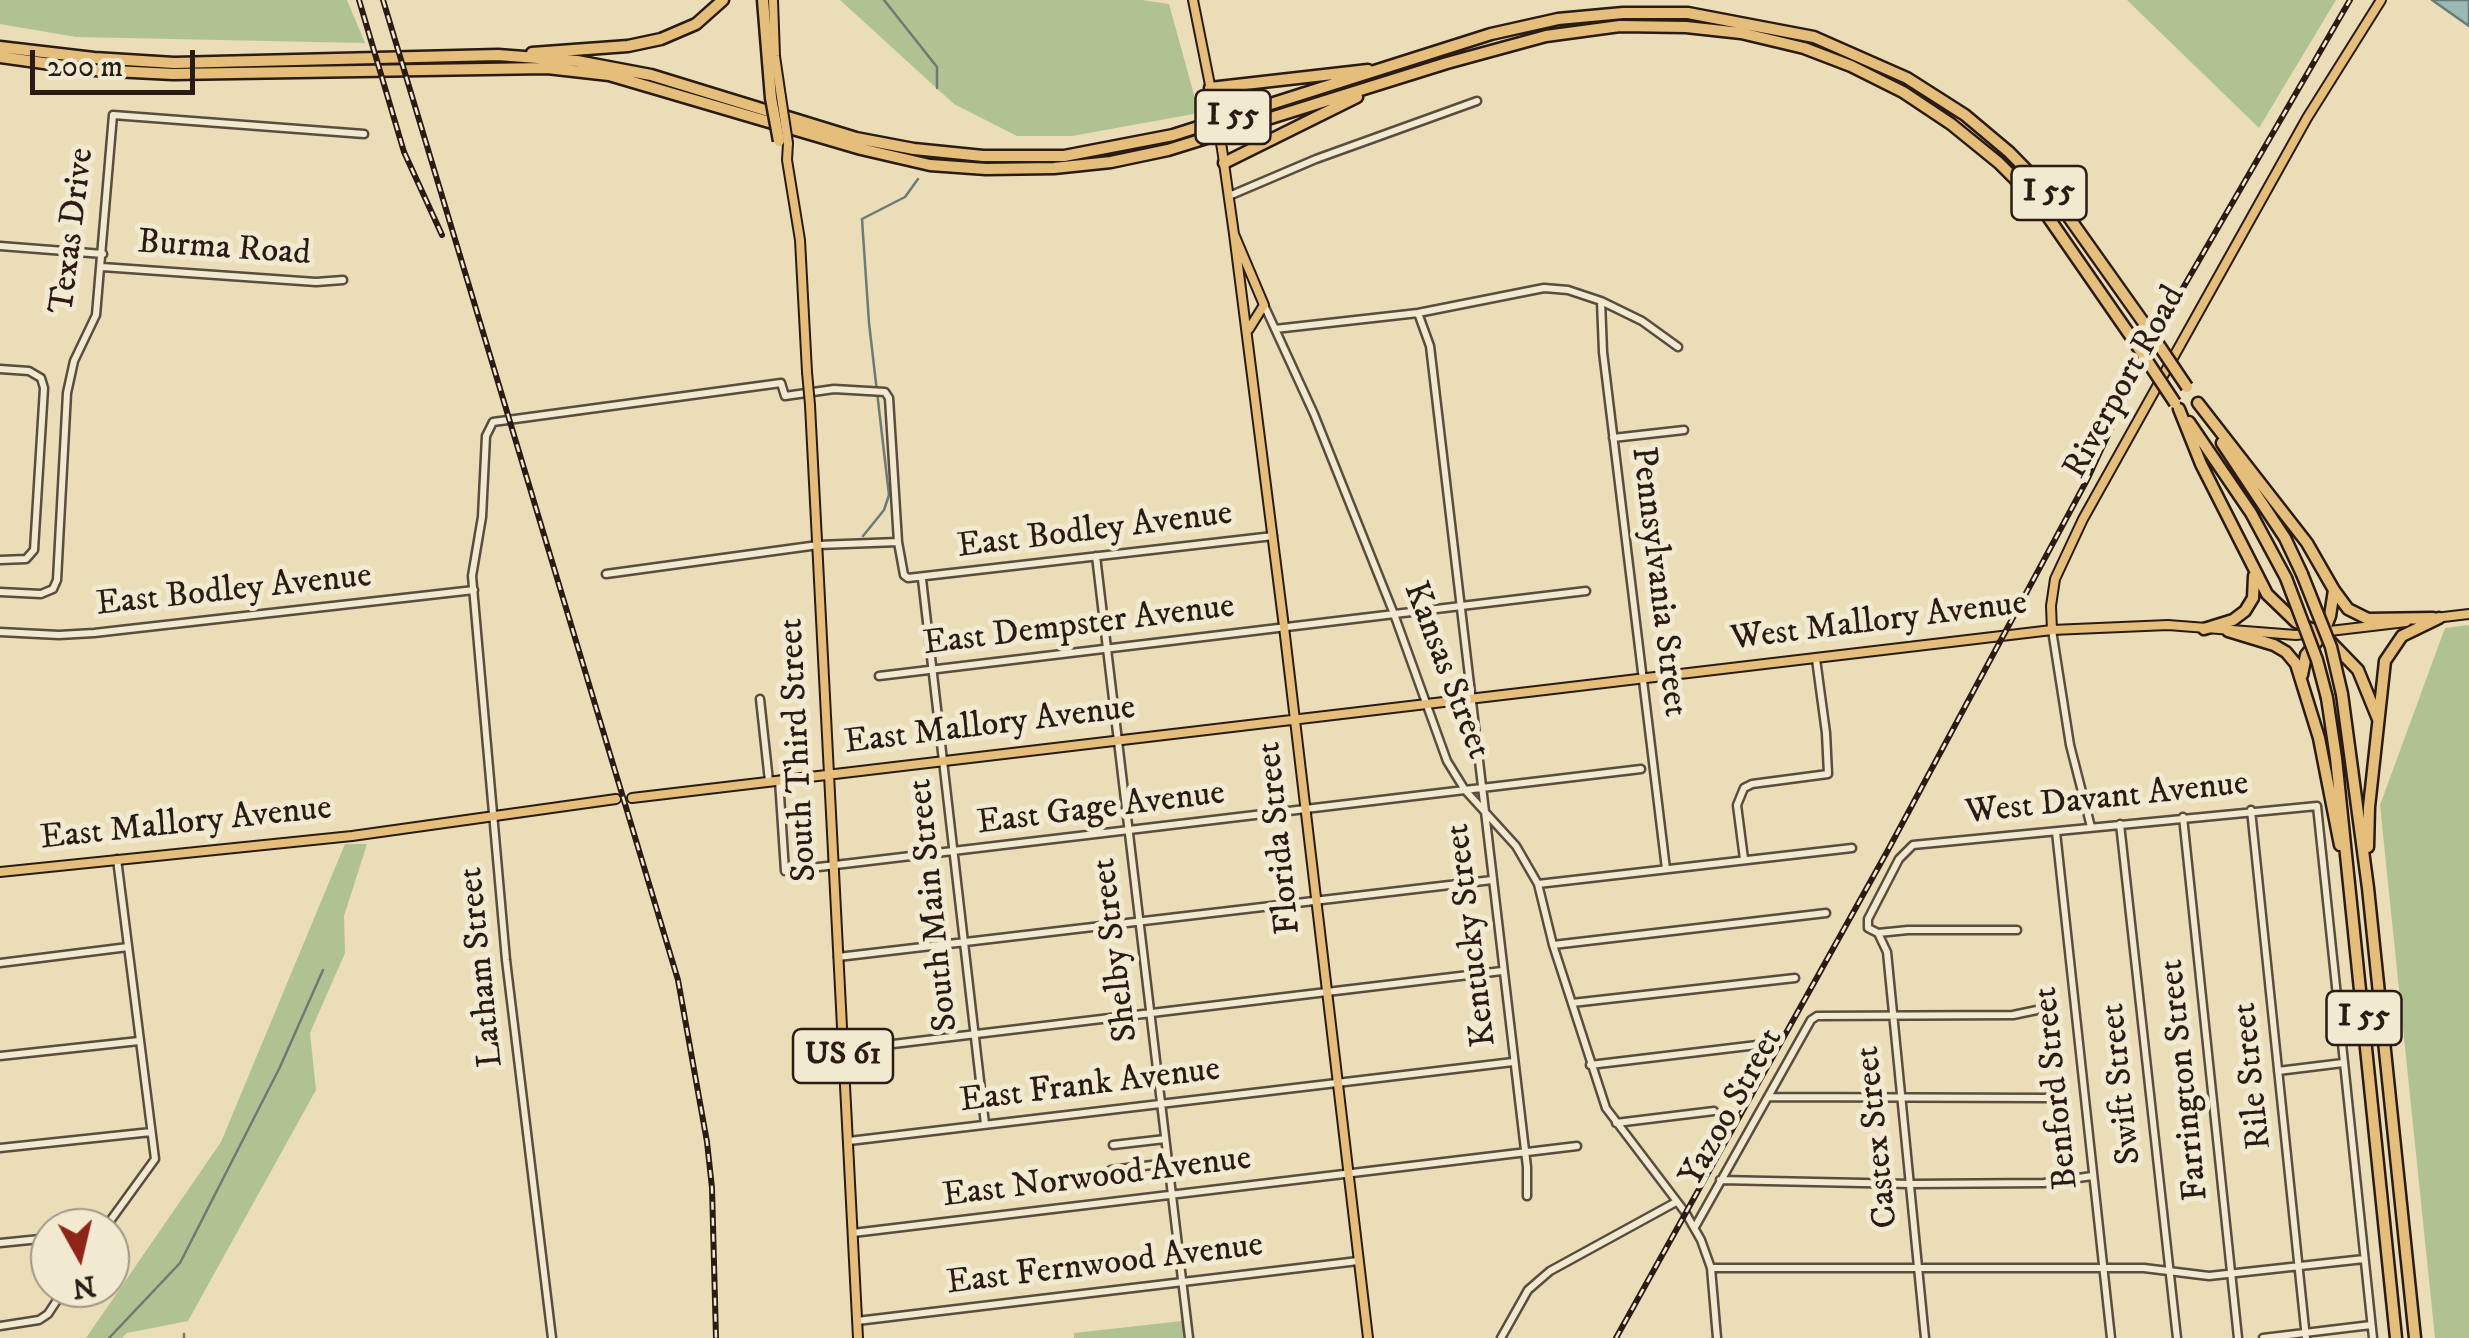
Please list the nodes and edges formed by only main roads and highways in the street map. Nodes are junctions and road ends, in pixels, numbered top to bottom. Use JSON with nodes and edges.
{"nodes":[{"id":1,"x":723,"y":0,"type":"edge"},
{"id":2,"x":763,"y":0,"type":"edge"},
{"id":3,"x":773,"y":0,"type":"edge"},
{"id":4,"x":1193,"y":0,"type":"edge"},
{"id":5,"x":2381,"y":0,"type":"edge"},
{"id":6,"x":0,"y":47,"type":"edge"},
{"id":7,"x":498,"y":55,"type":"junction"},
{"id":8,"x":0,"y":57,"type":"edge"},
{"id":9,"x":1400,"y":71,"type":"junction"},
{"id":10,"x":1210,"y":88,"type":"junction"},
{"id":11,"x":776,"y":98,"type":"junction"},
{"id":12,"x":783,"y":142,"type":"joint"},
{"id":13,"x":1224,"y":163,"type":"junction"},
{"id":14,"x":1234,"y":234,"type":"junction"},
{"id":15,"x":1248,"y":332,"type":"junction"},
{"id":16,"x":2177,"y":406,"type":"junction"},
{"id":17,"x":2237,"y":461,"type":"junction"},
{"id":18,"x":2252,"y":565,"type":"junction"},
{"id":19,"x":2334,"y":590,"type":"junction"},
{"id":20,"x":2469,"y":614,"type":"edge"},
{"id":21,"x":2439,"y":618,"type":"junction"},
{"id":22,"x":2204,"y":628,"type":"junction"},
{"id":23,"x":2052,"y":630,"type":"junction"},
{"id":24,"x":2228,"y":631,"type":"junction"},
{"id":25,"x":2323,"y":634,"type":"junction"},
{"id":26,"x":2302,"y":676,"type":"junction"},
{"id":27,"x":1295,"y":718,"type":"junction"},
{"id":28,"x":2378,"y":719,"type":"junction"},
{"id":29,"x":830,"y":774,"type":"junction"},
{"id":30,"x":632,"y":798,"type":"dead end"},
{"id":31,"x":616,"y":799,"type":"dead end"},
{"id":32,"x":0,"y":872,"type":"edge"},
{"id":33,"x":2368,"y":888,"type":"junction"},
{"id":34,"x":2350,"y":889,"type":"junction"},
{"id":35,"x":858,"y":1338,"type":"edge"},
{"id":36,"x":1368,"y":1338,"type":"edge"},
{"id":37,"x":2396,"y":1338,"type":"edge"},
{"id":38,"x":2415,"y":1338,"type":"edge"}],
"edges":[{"from":1,"to":7,"type":"highway"},
{"from":2,"to":11,"type":"highway","name":"South Third Street","number":"US 61"},
{"from":3,"to":11,"type":"main road","name":"South Third Street","number":"US 61"},
{"from":4,"to":10,"type":"main road","name":"Kansas Street"},
{"from":5,"to":23,"type":"main road","name":"Riverport Road"},
{"from":6,"to":7,"type":"highway","number":"I 55"},
{"from":7,"to":9,"type":"highway","number":"I 55"},
{"from":8,"to":9,"type":"highway","number":"I 55"},
{"from":9,"to":10,"type":"highway"},
{"from":9,"to":13,"type":"highway"},
{"from":9,"to":16,"type":"highway","number":"I 55","bridge":true},
{"from":9,"to":17,"type":"highway","number":"I 55","bridge":true},
{"from":10,"to":13,"type":"main road","name":"Kansas Street","bridge":true},
{"from":11,"to":12,"type":"highway","name":"South Third Street","number":"US 61","bridge":true},
{"from":12,"to":29,"type":"main road","name":"South Third Street","number":"US 61","bridge":true},
{"from":13,"to":14,"type":"main road","name":"Kansas Street"},
{"from":14,"to":15,"type":"main road","name":"Florida Street"},
{"from":14,"to":15,"type":"main road","name":"Kansas Street"},
{"from":15,"to":27,"type":"main road","name":"Florida Street"},
{"from":16,"to":18,"type":"highway"},
{"from":16,"to":34,"type":"highway","number":"I 55","bridge":true},
{"from":17,"to":19,"type":"highway"},
{"from":17,"to":33,"type":"highway","number":"I 55","bridge":true},
{"from":18,"to":22,"type":"highway"},
{"from":18,"to":25,"type":"highway"},
{"from":19,"to":21,"type":"highway"},
{"from":19,"to":25,"type":"highway"},
{"from":20,"to":21,"type":"main road","name":"West Mallory Avenue"},
{"from":21,"to":25,"type":"main road","name":"West Mallory Avenue"},
{"from":21,"to":28,"type":"highway"},
{"from":22,"to":23,"type":"main road","name":"West Mallory Avenue"},
{"from":22,"to":24,"type":"main road","name":"West Mallory Avenue"},
{"from":23,"to":27,"type":"main road","name":"West Mallory Avenue"},
{"from":24,"to":25,"type":"main road","name":"West Mallory Avenue"},
{"from":24,"to":26,"type":"highway"},
{"from":25,"to":26,"type":"highway"},
{"from":25,"to":28,"type":"highway"},
{"from":26,"to":34,"type":"highway"},
{"from":27,"to":29,"type":"main road","name":"East Mallory Avenue"},
{"from":27,"to":36,"type":"main road","name":"Florida Street"},
{"from":28,"to":33,"type":"highway"},
{"from":29,"to":30,"type":"main road","name":"East Mallory Avenue"},
{"from":29,"to":35,"type":"main road","name":"South Third Street","number":"US 61"},
{"from":31,"to":32,"type":"main road","name":"East Mallory Avenue"},
{"from":33,"to":38,"type":"highway","number":"I 55"},
{"from":34,"to":37,"type":"highway","number":"I 55"}]}
